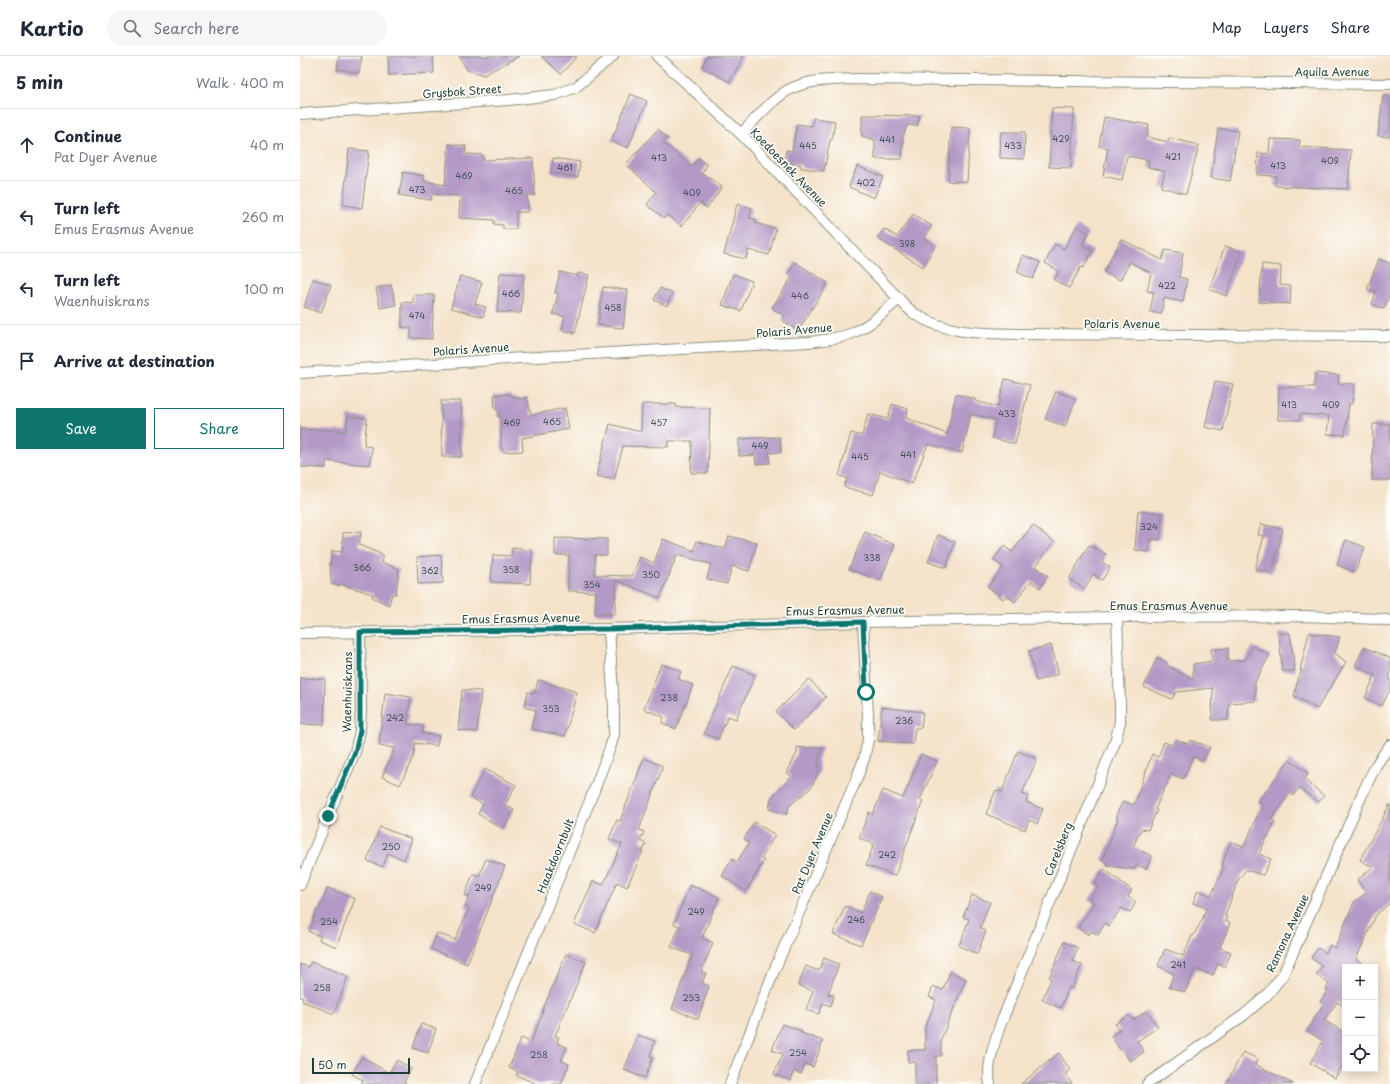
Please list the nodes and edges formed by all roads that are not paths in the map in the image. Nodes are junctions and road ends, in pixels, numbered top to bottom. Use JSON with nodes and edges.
{"nodes":[{"id":1,"x":613,"y":56,"type":"edge"},
{"id":2,"x":657,"y":56,"type":"edge"},
{"id":3,"x":1390,"y":84,"type":"edge"},
{"id":4,"x":300,"y":114,"type":"edge"},
{"id":5,"x":741,"y":134,"type":"junction"},
{"id":6,"x":899,"y":299,"type":"junction"},
{"id":7,"x":1390,"y":336,"type":"edge"},
{"id":8,"x":300,"y":373,"type":"edge"},
{"id":9,"x":1117,"y":617,"type":"junction"},
{"id":10,"x":1390,"y":621,"type":"edge"},
{"id":11,"x":863,"y":622,"type":"junction"},
{"id":12,"x":609,"y":629,"type":"junction"},
{"id":13,"x":360,"y":632,"type":"junction"},
{"id":14,"x":300,"y":633,"type":"edge"},
{"id":15,"x":1390,"y":745,"type":"edge"},
{"id":16,"x":300,"y":886,"type":"edge"},
{"id":17,"x":475,"y":1084,"type":"edge"},
{"id":18,"x":730,"y":1084,"type":"edge"},
{"id":19,"x":990,"y":1084,"type":"edge"},
{"id":20,"x":1147,"y":1084,"type":"edge"}],
"edges":[{"from":1,"to":4,"type":"street","name":"Grysbok Street"},
{"from":2,"to":5,"type":"street","name":"Koedoesnek Avenue"},
{"from":3,"to":5,"type":"street","name":"Aquila Avenue"},
{"from":5,"to":6,"type":"street","name":"Koedoesnek Avenue"},
{"from":6,"to":7,"type":"street","name":"Polaris Avenue"},
{"from":6,"to":8,"type":"street","name":"Polaris Avenue"},
{"from":9,"to":10,"type":"street","name":"Emus Erasmus Avenue"},
{"from":9,"to":11,"type":"street","name":"Emus Erasmus Avenue"},
{"from":9,"to":19,"type":"street","name":"Carelsberg"},
{"from":11,"to":12,"type":"street","name":"Emus Erasmus Avenue"},
{"from":11,"to":18,"type":"street","name":"Pat Dyer Avenue"},
{"from":12,"to":13,"type":"street","name":"Emus Erasmus Avenue"},
{"from":12,"to":17,"type":"street","name":"Haakdoornbult"},
{"from":13,"to":14,"type":"street","name":"Emus Erasmus Avenue"},
{"from":13,"to":16,"type":"street","name":"Waenhuiskrans"},
{"from":15,"to":20,"type":"street","name":"Ramona Avenue"}]}
